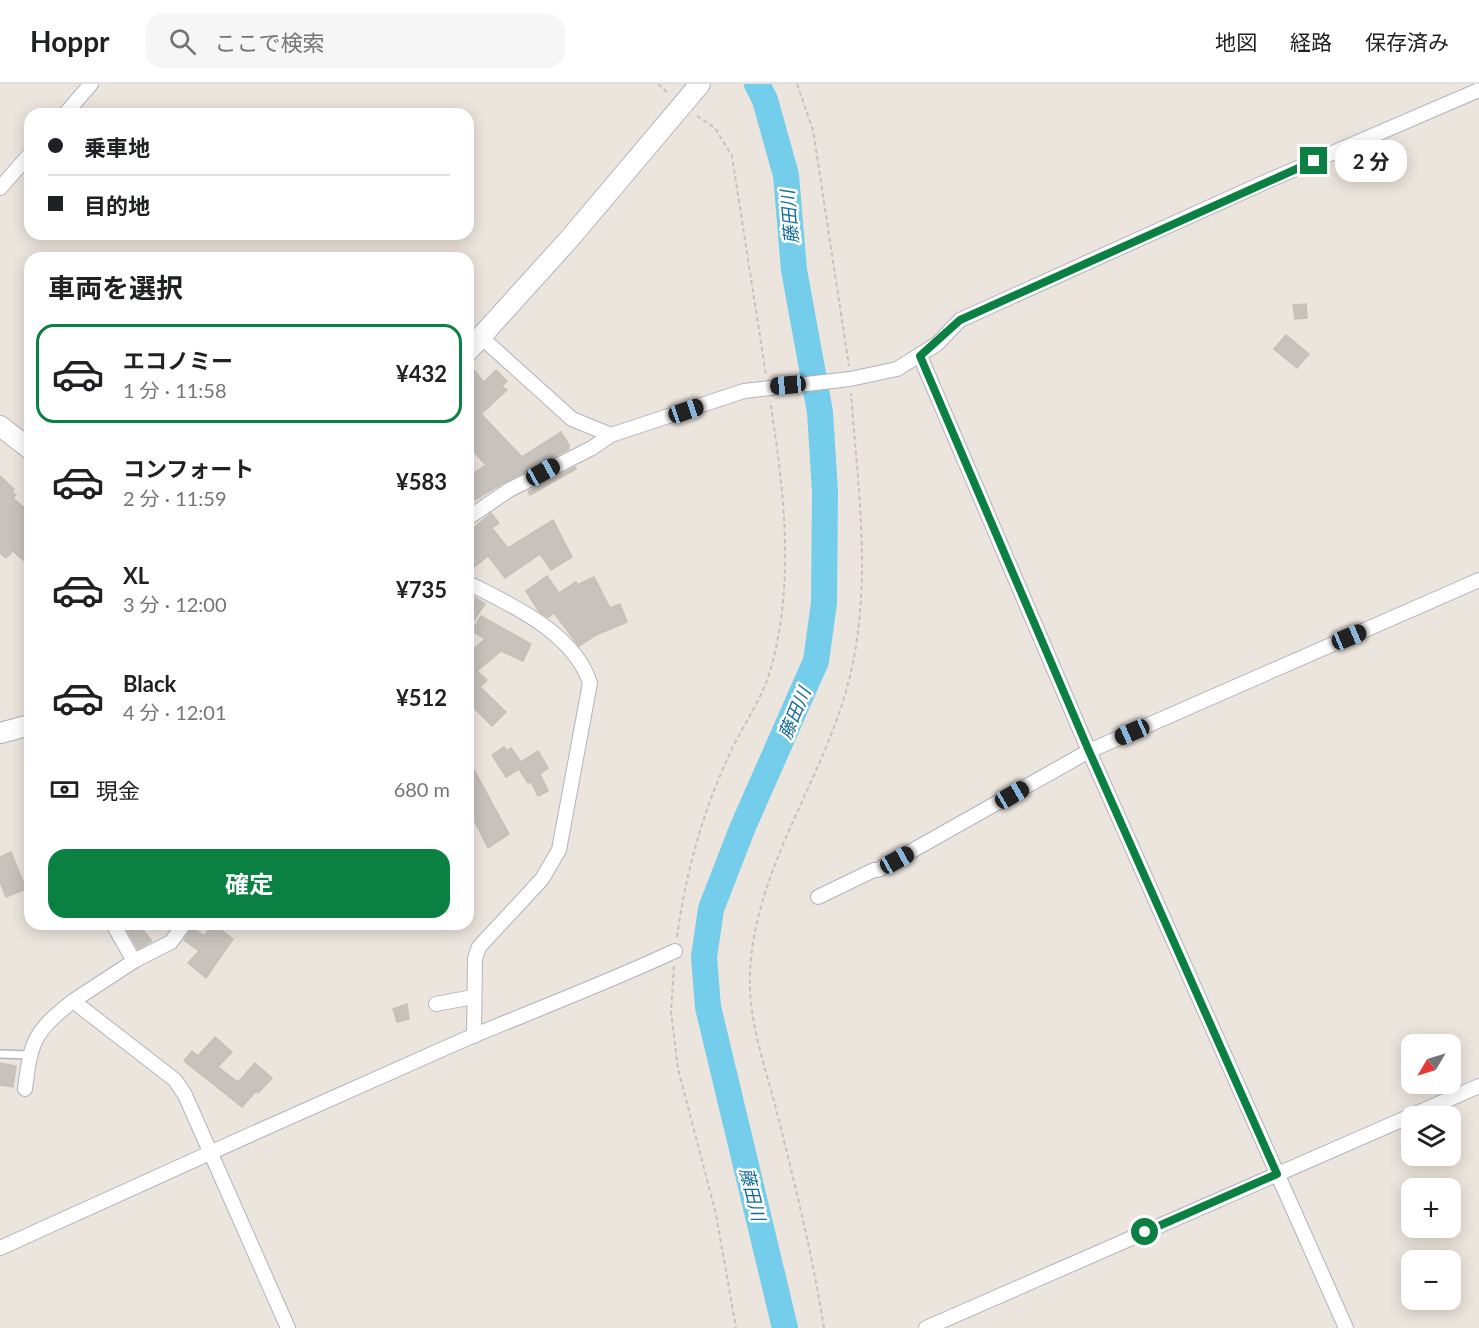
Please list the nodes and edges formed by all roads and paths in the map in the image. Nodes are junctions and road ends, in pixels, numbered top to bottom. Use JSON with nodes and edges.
{"nodes":[{"id":1,"x":91,"y":84,"type":"edge"},
{"id":2,"x":658,"y":84,"type":"edge"},
{"id":3,"x":700,"y":84,"type":"edge"},
{"id":4,"x":797,"y":84,"type":"edge"},
{"id":5,"x":1479,"y":90,"type":"edge"},
{"id":6,"x":682,"y":105,"type":"junction"},
{"id":7,"x":70,"y":108,"type":"edge"},
{"id":8,"x":24,"y":161,"type":"edge"},
{"id":9,"x":0,"y":188,"type":"edge"},
{"id":10,"x":475,"y":344,"type":"edge"},
{"id":11,"x":920,"y":356,"type":"junction"},
{"id":12,"x":850,"y":379,"type":"junction"},
{"id":13,"x":768,"y":387,"type":"junction"},
{"id":14,"x":0,"y":426,"type":"edge"},
{"id":15,"x":611,"y":435,"type":"junction"},
{"id":16,"x":24,"y":444,"type":"edge"},
{"id":17,"x":474,"y":514,"type":"edge"},
{"id":18,"x":1479,"y":580,"type":"edge"},
{"id":19,"x":474,"y":586,"type":"edge"},
{"id":20,"x":24,"y":727,"type":"edge"},
{"id":21,"x":0,"y":733,"type":"edge"},
{"id":22,"x":1089,"y":751,"type":"junction"},
{"id":23,"x":818,"y":897,"type":"dead end"},
{"id":24,"x":116,"y":930,"type":"edge"},
{"id":25,"x":180,"y":930,"type":"edge"},
{"id":26,"x":675,"y":951,"type":"junction"},
{"id":27,"x":134,"y":961,"type":"junction"},
{"id":28,"x":473,"y":997,"type":"junction"},
{"id":29,"x":73,"y":1000,"type":"junction"},
{"id":30,"x":435,"y":1004,"type":"dead end"},
{"id":31,"x":474,"y":1036,"type":"junction"},
{"id":32,"x":0,"y":1054,"type":"edge"},
{"id":33,"x":29,"y":1055,"type":"junction"},
{"id":34,"x":1479,"y":1086,"type":"edge"},
{"id":35,"x":25,"y":1089,"type":"dead end"},
{"id":36,"x":211,"y":1150,"type":"junction"},
{"id":37,"x":1277,"y":1174,"type":"junction"},
{"id":38,"x":0,"y":1248,"type":"edge"},
{"id":39,"x":288,"y":1328,"type":"edge"},
{"id":40,"x":736,"y":1328,"type":"edge"},
{"id":41,"x":824,"y":1328,"type":"edge"},
{"id":42,"x":926,"y":1328,"type":"edge"},
{"id":43,"x":1346,"y":1328,"type":"edge"}],
"edges":[{"from":1,"to":7,"type":"street"},
{"from":2,"to":6,"type":"path"},
{"from":3,"to":6,"type":"street"},
{"from":4,"to":12,"type":"path"},
{"from":5,"to":11,"type":"street"},
{"from":6,"to":10,"type":"street"},
{"from":6,"to":13,"type":"path"},
{"from":8,"to":9,"type":"street"},
{"from":10,"to":15,"type":"street"},
{"from":11,"to":12,"type":"street"},
{"from":11,"to":22,"type":"street"},
{"from":12,"to":13,"type":"street"},
{"from":12,"to":41,"type":"path"},
{"from":13,"to":15,"type":"street"},
{"from":13,"to":26,"type":"path"},
{"from":14,"to":16,"type":"street"},
{"from":15,"to":17,"type":"street"},
{"from":18,"to":22,"type":"street"},
{"from":19,"to":28,"type":"street"},
{"from":20,"to":21,"type":"street"},
{"from":22,"to":23,"type":"street"},
{"from":22,"to":37,"type":"street"},
{"from":24,"to":27,"type":"street"},
{"from":25,"to":27,"type":"street"},
{"from":26,"to":31,"type":"street"},
{"from":26,"to":40,"type":"path"},
{"from":27,"to":29,"type":"street"},
{"from":28,"to":30,"type":"street"},
{"from":28,"to":31,"type":"street"},
{"from":29,"to":33,"type":"street"},
{"from":29,"to":36,"type":"street"},
{"from":31,"to":36,"type":"street"},
{"from":32,"to":33,"type":"lane"},
{"from":33,"to":35,"type":"street"},
{"from":34,"to":37,"type":"street"},
{"from":36,"to":38,"type":"street"},
{"from":36,"to":39,"type":"street"},
{"from":37,"to":42,"type":"street"},
{"from":37,"to":43,"type":"street"}]}
